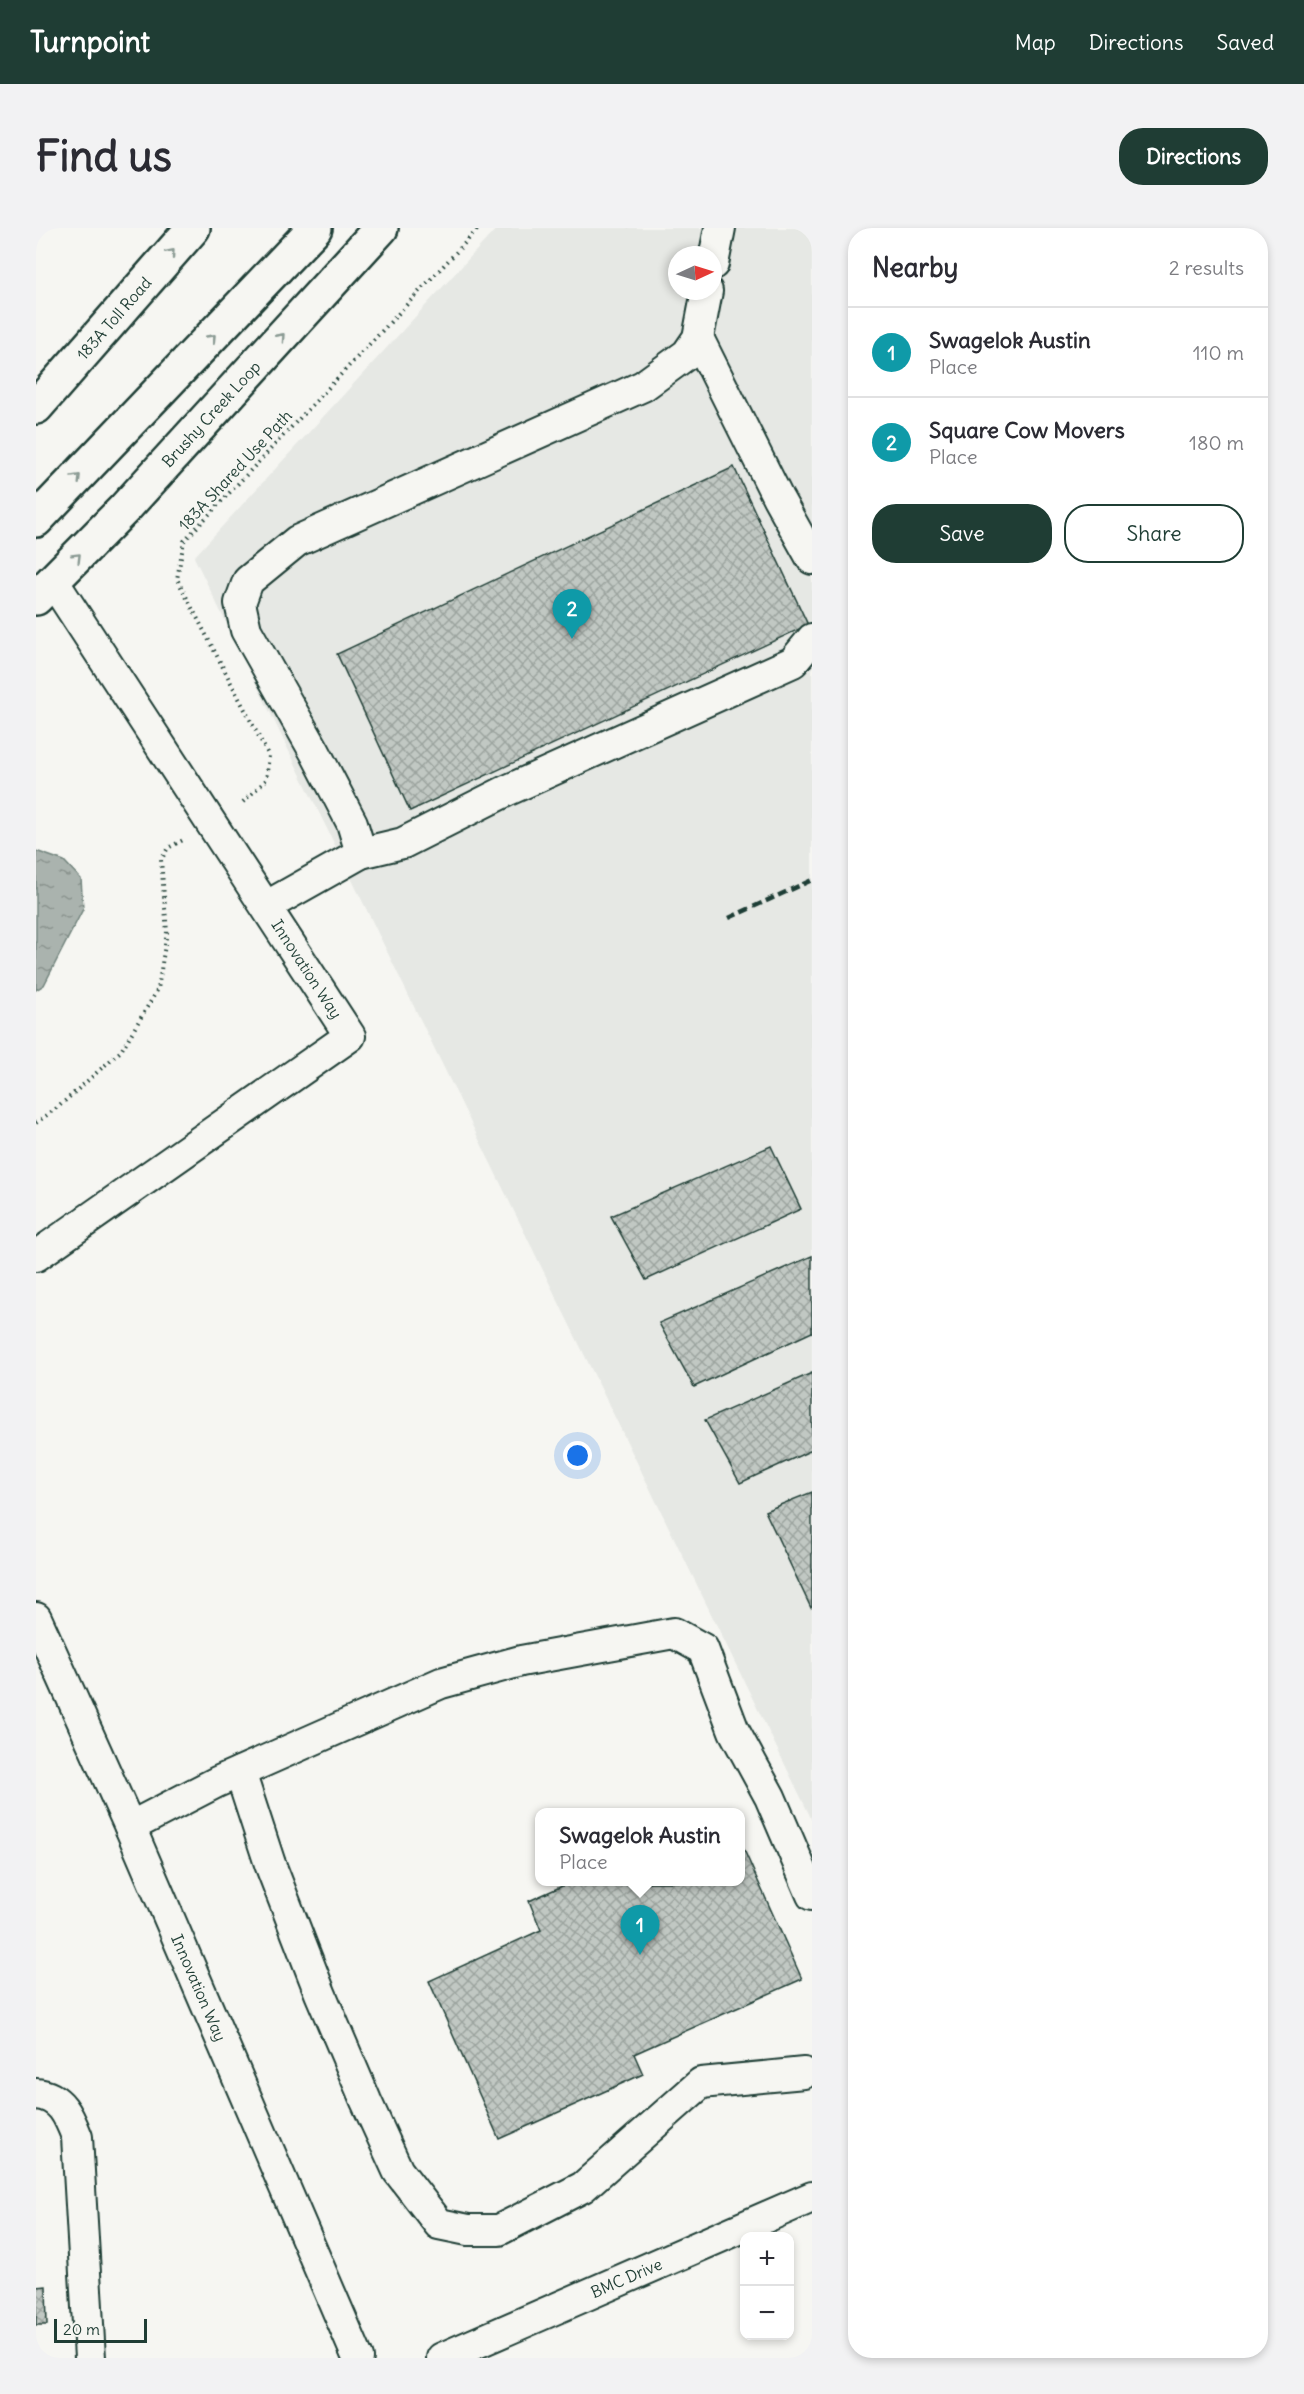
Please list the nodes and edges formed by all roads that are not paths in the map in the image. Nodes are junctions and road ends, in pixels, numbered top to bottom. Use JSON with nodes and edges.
{"nodes":[{"id":1,"x":193,"y":228,"type":"edge"},
{"id":2,"x":315,"y":228,"type":"edge"},
{"id":3,"x":381,"y":228,"type":"edge"},
{"id":4,"x":720,"y":228,"type":"edge"},
{"id":5,"x":716,"y":246,"type":"edge"},
{"id":6,"x":705,"y":300,"type":"edge"},
{"id":7,"x":698,"y":338,"type":"junction"},
{"id":8,"x":36,"y":407,"type":"edge"},
{"id":9,"x":36,"y":520,"type":"edge"},
{"id":10,"x":812,"y":559,"type":"edge"},
{"id":11,"x":45,"y":590,"type":"edge"},
{"id":12,"x":812,"y":639,"type":"edge"},
{"id":13,"x":361,"y":853,"type":"junction"},
{"id":14,"x":267,"y":906,"type":"junction"},
{"id":15,"x":36,"y":1256,"type":"edge"},
{"id":16,"x":36,"y":1618,"type":"edge"},
{"id":17,"x":240,"y":1772,"type":"junction"},
{"id":18,"x":130,"y":1827,"type":"junction"},
{"id":19,"x":812,"y":1894,"type":"edge"},
{"id":20,"x":809,"y":2071,"type":"edge"},
{"id":21,"x":36,"y":2094,"type":"edge"},
{"id":22,"x":812,"y":2197,"type":"edge"},
{"id":23,"x":90,"y":2358,"type":"edge"},
{"id":24,"x":358,"y":2358,"type":"edge"},
{"id":25,"x":442,"y":2358,"type":"edge"}],
"edges":[{"from":8,"to":1,"type":"main road","name":"183A Toll Road","one_way":true},
{"from":9,"to":2,"type":"main road","one_way":true},
{"from":11,"to":3,"type":"main road","name":"Brushy Creek Loop","one_way":true},
{"from":4,"to":5,"type":"street"},
{"from":6,"to":7,"type":"street"},
{"from":7,"to":10,"type":"street"},
{"from":7,"to":13,"type":"street"},
{"from":11,"to":14,"type":"street","name":"Innovation Way"},
{"from":12,"to":13,"type":"street"},
{"from":13,"to":14,"type":"street"},
{"from":14,"to":15,"type":"street","name":"Innovation Way"},
{"from":16,"to":18,"type":"street","name":"Innovation Way"},
{"from":17,"to":18,"type":"street"},
{"from":17,"to":19,"type":"street"},
{"from":17,"to":20,"type":"street"},
{"from":18,"to":24,"type":"street","name":"Innovation Way"},
{"from":21,"to":23,"type":"street"},
{"from":22,"to":25,"type":"street","name":"BMC Drive"}]}
